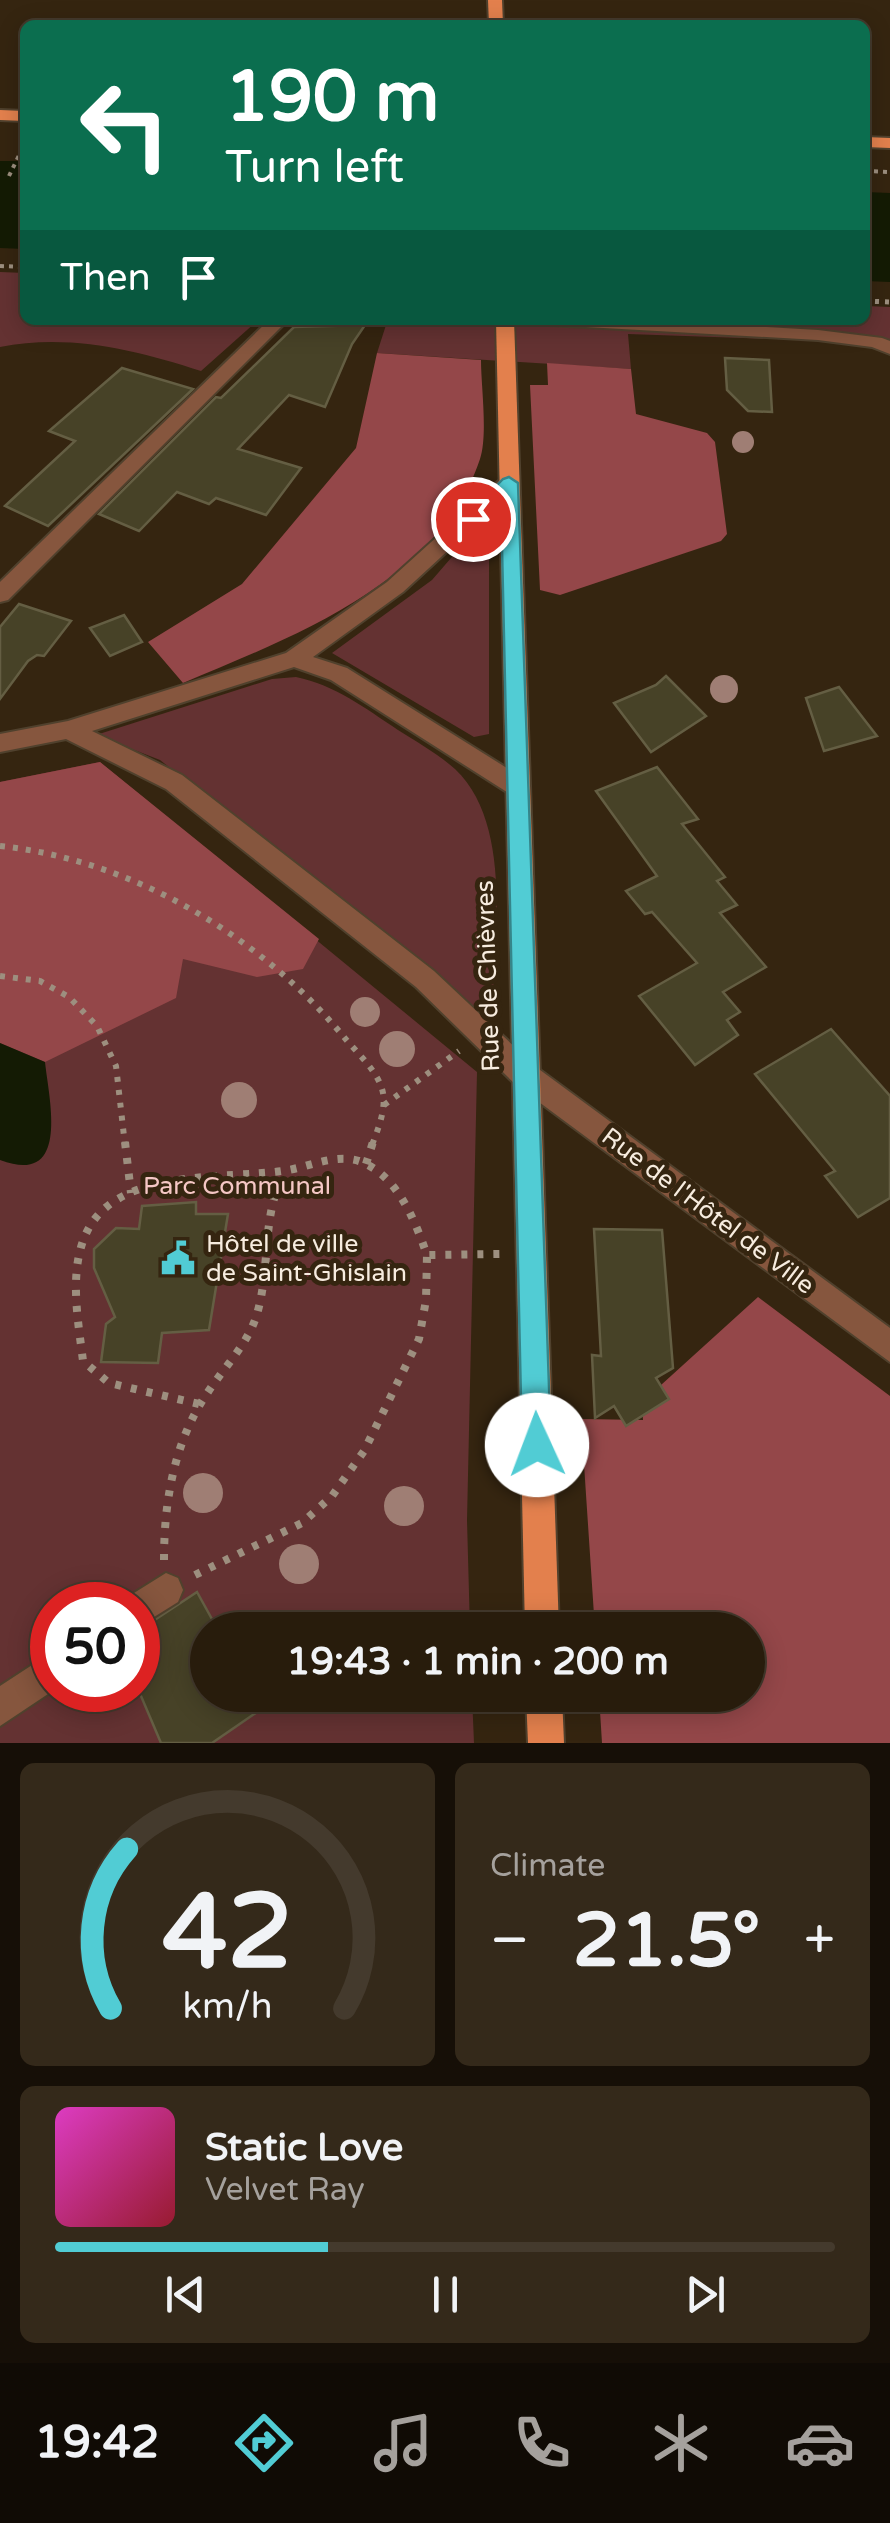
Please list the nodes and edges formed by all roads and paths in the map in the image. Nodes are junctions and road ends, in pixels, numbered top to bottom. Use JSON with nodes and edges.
{"nodes":[{"id":1,"x":20,"y":153,"type":"edge"},
{"id":2,"x":8,"y":176,"type":"dead end"},
{"id":3,"x":275,"y":325,"type":"edge"},
{"id":4,"x":505,"y":325,"type":"edge"},
{"id":5,"x":633,"y":325,"type":"edge"},
{"id":6,"x":890,"y":348,"type":"edge"},
{"id":7,"x":509,"y":483,"type":"junction"},
{"id":8,"x":0,"y":595,"type":"edge"},
{"id":9,"x":294,"y":660,"type":"junction"},
{"id":10,"x":68,"y":730,"type":"junction"},
{"id":11,"x":0,"y":743,"type":"edge"},
{"id":12,"x":518,"y":787,"type":"junction"},
{"id":13,"x":0,"y":846,"type":"edge"},
{"id":14,"x":0,"y":976,"type":"edge"},
{"id":15,"x":482,"y":1034,"type":"junction"},
{"id":16,"x":526,"y":1076,"type":"junction"},
{"id":17,"x":383,"y":1106,"type":"junction"},
{"id":18,"x":366,"y":1164,"type":"junction"},
{"id":19,"x":284,"y":1172,"type":"junction"},
{"id":20,"x":131,"y":1193,"type":"junction"},
{"id":21,"x":531,"y":1253,"type":"junction"},
{"id":22,"x":427,"y":1255,"type":"junction"},
{"id":23,"x":890,"y":1347,"type":"edge"},
{"id":24,"x":200,"y":1404,"type":"junction"},
{"id":25,"x":155,"y":1582,"type":"edge"},
{"id":26,"x":160,"y":1596,"type":"edge"},
{"id":27,"x":541,"y":1612,"type":"edge"},
{"id":28,"x":30,"y":1686,"type":"edge"},
{"id":29,"x":0,"y":1708,"type":"edge"},
{"id":30,"x":545,"y":1712,"type":"edge"},
{"id":31,"x":546,"y":1743,"type":"edge"}],
"edges":[{"from":1,"to":2,"type":"path"},
{"from":3,"to":8,"type":"street"},
{"from":4,"to":7,"type":"main road","name":"Rue de Chièvres"},
{"from":5,"to":6,"type":"street"},
{"from":7,"to":9,"type":"street"},
{"from":7,"to":12,"type":"main road","name":"Rue de Chièvres"},
{"from":9,"to":10,"type":"street"},
{"from":9,"to":12,"type":"street"},
{"from":10,"to":11,"type":"street"},
{"from":10,"to":15,"type":"street","name":"Rue de l'Hôtel de Ville"},
{"from":12,"to":16,"type":"main road","name":"Rue de Chièvres"},
{"from":13,"to":17,"type":"path"},
{"from":14,"to":20,"type":"path"},
{"from":15,"to":16,"type":"street","name":"Rue de l'Hôtel de Ville"},
{"from":15,"to":17,"type":"path"},
{"from":16,"to":21,"type":"main road","name":"Rue de Chièvres"},
{"from":16,"to":23,"type":"street","name":"Rue de l'Hôtel de Ville"},
{"from":17,"to":18,"type":"path"},
{"from":18,"to":19,"type":"path"},
{"from":18,"to":22,"type":"path"},
{"from":19,"to":20,"type":"path"},
{"from":19,"to":24,"type":"path"},
{"from":20,"to":24,"type":"path"},
{"from":21,"to":22,"type":"path"},
{"from":21,"to":27,"type":"main road","name":"Rue de Chièvres"},
{"from":22,"to":26,"type":"path"},
{"from":24,"to":25,"type":"path"},
{"from":28,"to":29,"type":"street"},
{"from":30,"to":31,"type":"main road"}]}
